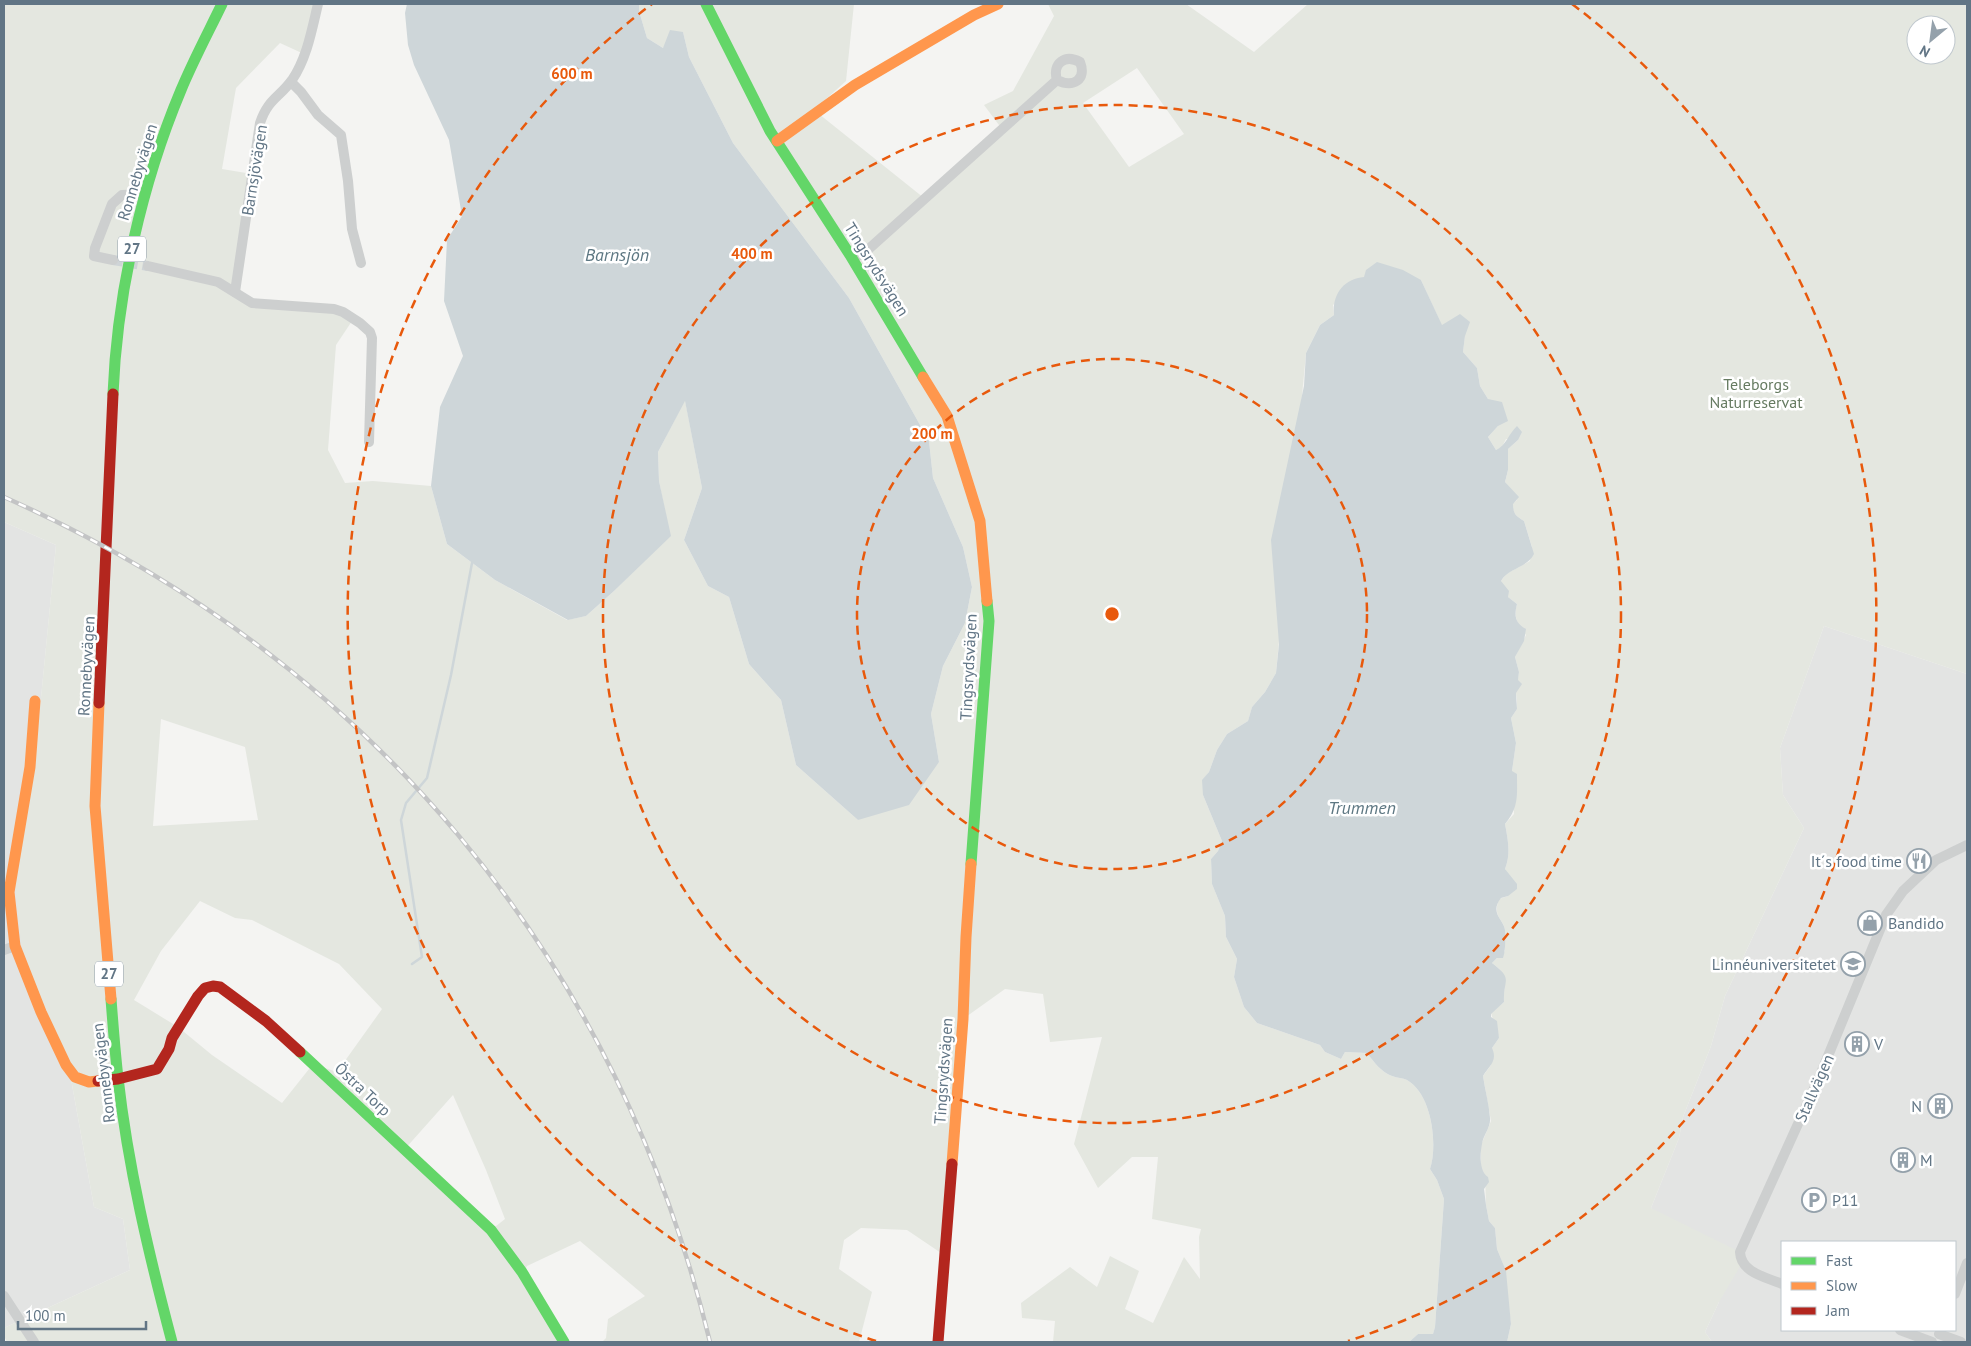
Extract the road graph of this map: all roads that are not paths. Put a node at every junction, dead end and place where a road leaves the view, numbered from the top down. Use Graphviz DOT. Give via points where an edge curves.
graph roads {
  1 [pos="222,4"];
  2 [pos="318,4"];
  3 [pos="706,4"];
  4 [pos="998,4"];
  5 [pos="1057,80"];
  6 [pos="291,82"];
  7 [pos="776,141"];
  8 [pos="144,194"];
  9 [pos="850,255"];
  10 [pos="113,260"];
  11 [pos="361,263"];
  12 [pos="148,266"];
  13 [pos="235,292"];
  14 [pos="369,442"];
  15 [pos="35,702"];
  16 [pos="1967,845"];
  17 [pos="9,948"];
  18 [pos="118,1079"];
  19 [pos="1967,1263"];
  20 [pos="1781,1284"];
  21 [pos="1956,1291"];
  22 [pos="4,1296"];
  23 [pos="1903,1331"];
  24 [pos="1938,1335"];
  25 [pos="1956,1340"];
  26 [pos="34,1342"];
  27 [pos="172,1342"];
  28 [pos="564,1342"];
  29 [pos="938,1342"];
  30 [pos="1932,1342"];
  1 -- 8 [label="street, Ronnebyvägen / 27" via="181,90"];
  2 -- 6 [label="street, Barnsjövägen" via="304,54"];
  3 -- 7 [label="street, Tingsrydsvägen"];
  4 -- 7 [label="street" via="855,85"];
  5 -- 9 [label="street" via="862,255"];
  6 -- 11 [label="street" via="318,115 341,135 352,229"];
  6 -- 13 [label="street, Barnsjövägen" via="268,105 260,123"];
  7 -- 9 [label="street, Tingsrydsvägen"];
  8 -- 10 [label="street" via="122,194 112,204 94,256"];
  8 -- 18 [label="street, Ronnebyvägen / 27" via="124,289 113,384 95,806"];
  9 -- 29 [label="street, Tingsrydsvägen" via="947,416 980,521 990,621"];
  12 -- 13 [label="street" via="218,282"];
  13 -- 14 [label="street" via="252,303 334,309 370,332"];
  15 -- 17 [label="street, Östra Torp" via="30,766 9,892"];
  16 -- 20 [label="street, Stallvägen" via="1936,860 1903,891 1886,915 1822,1073 1740,1252 1740,1260 1746,1268"];
  17 -- 18 [label="street, Östra Torp" via="66,1065 75,1077 89,1082"];
  18 -- 27 [label="street, Ronnebyvägen / 27" via="133,1174"];
  18 -- 28 [label="street, Östra Torp" via="157,1070 198,996 205,988 220,987 266,1021 491,1230 522,1272"];
  19 -- 21 [label="street"];
  22 -- 26 [label="street"];
  23 -- 30 [label="street"];
  24 -- 25 [label="street"];
}
